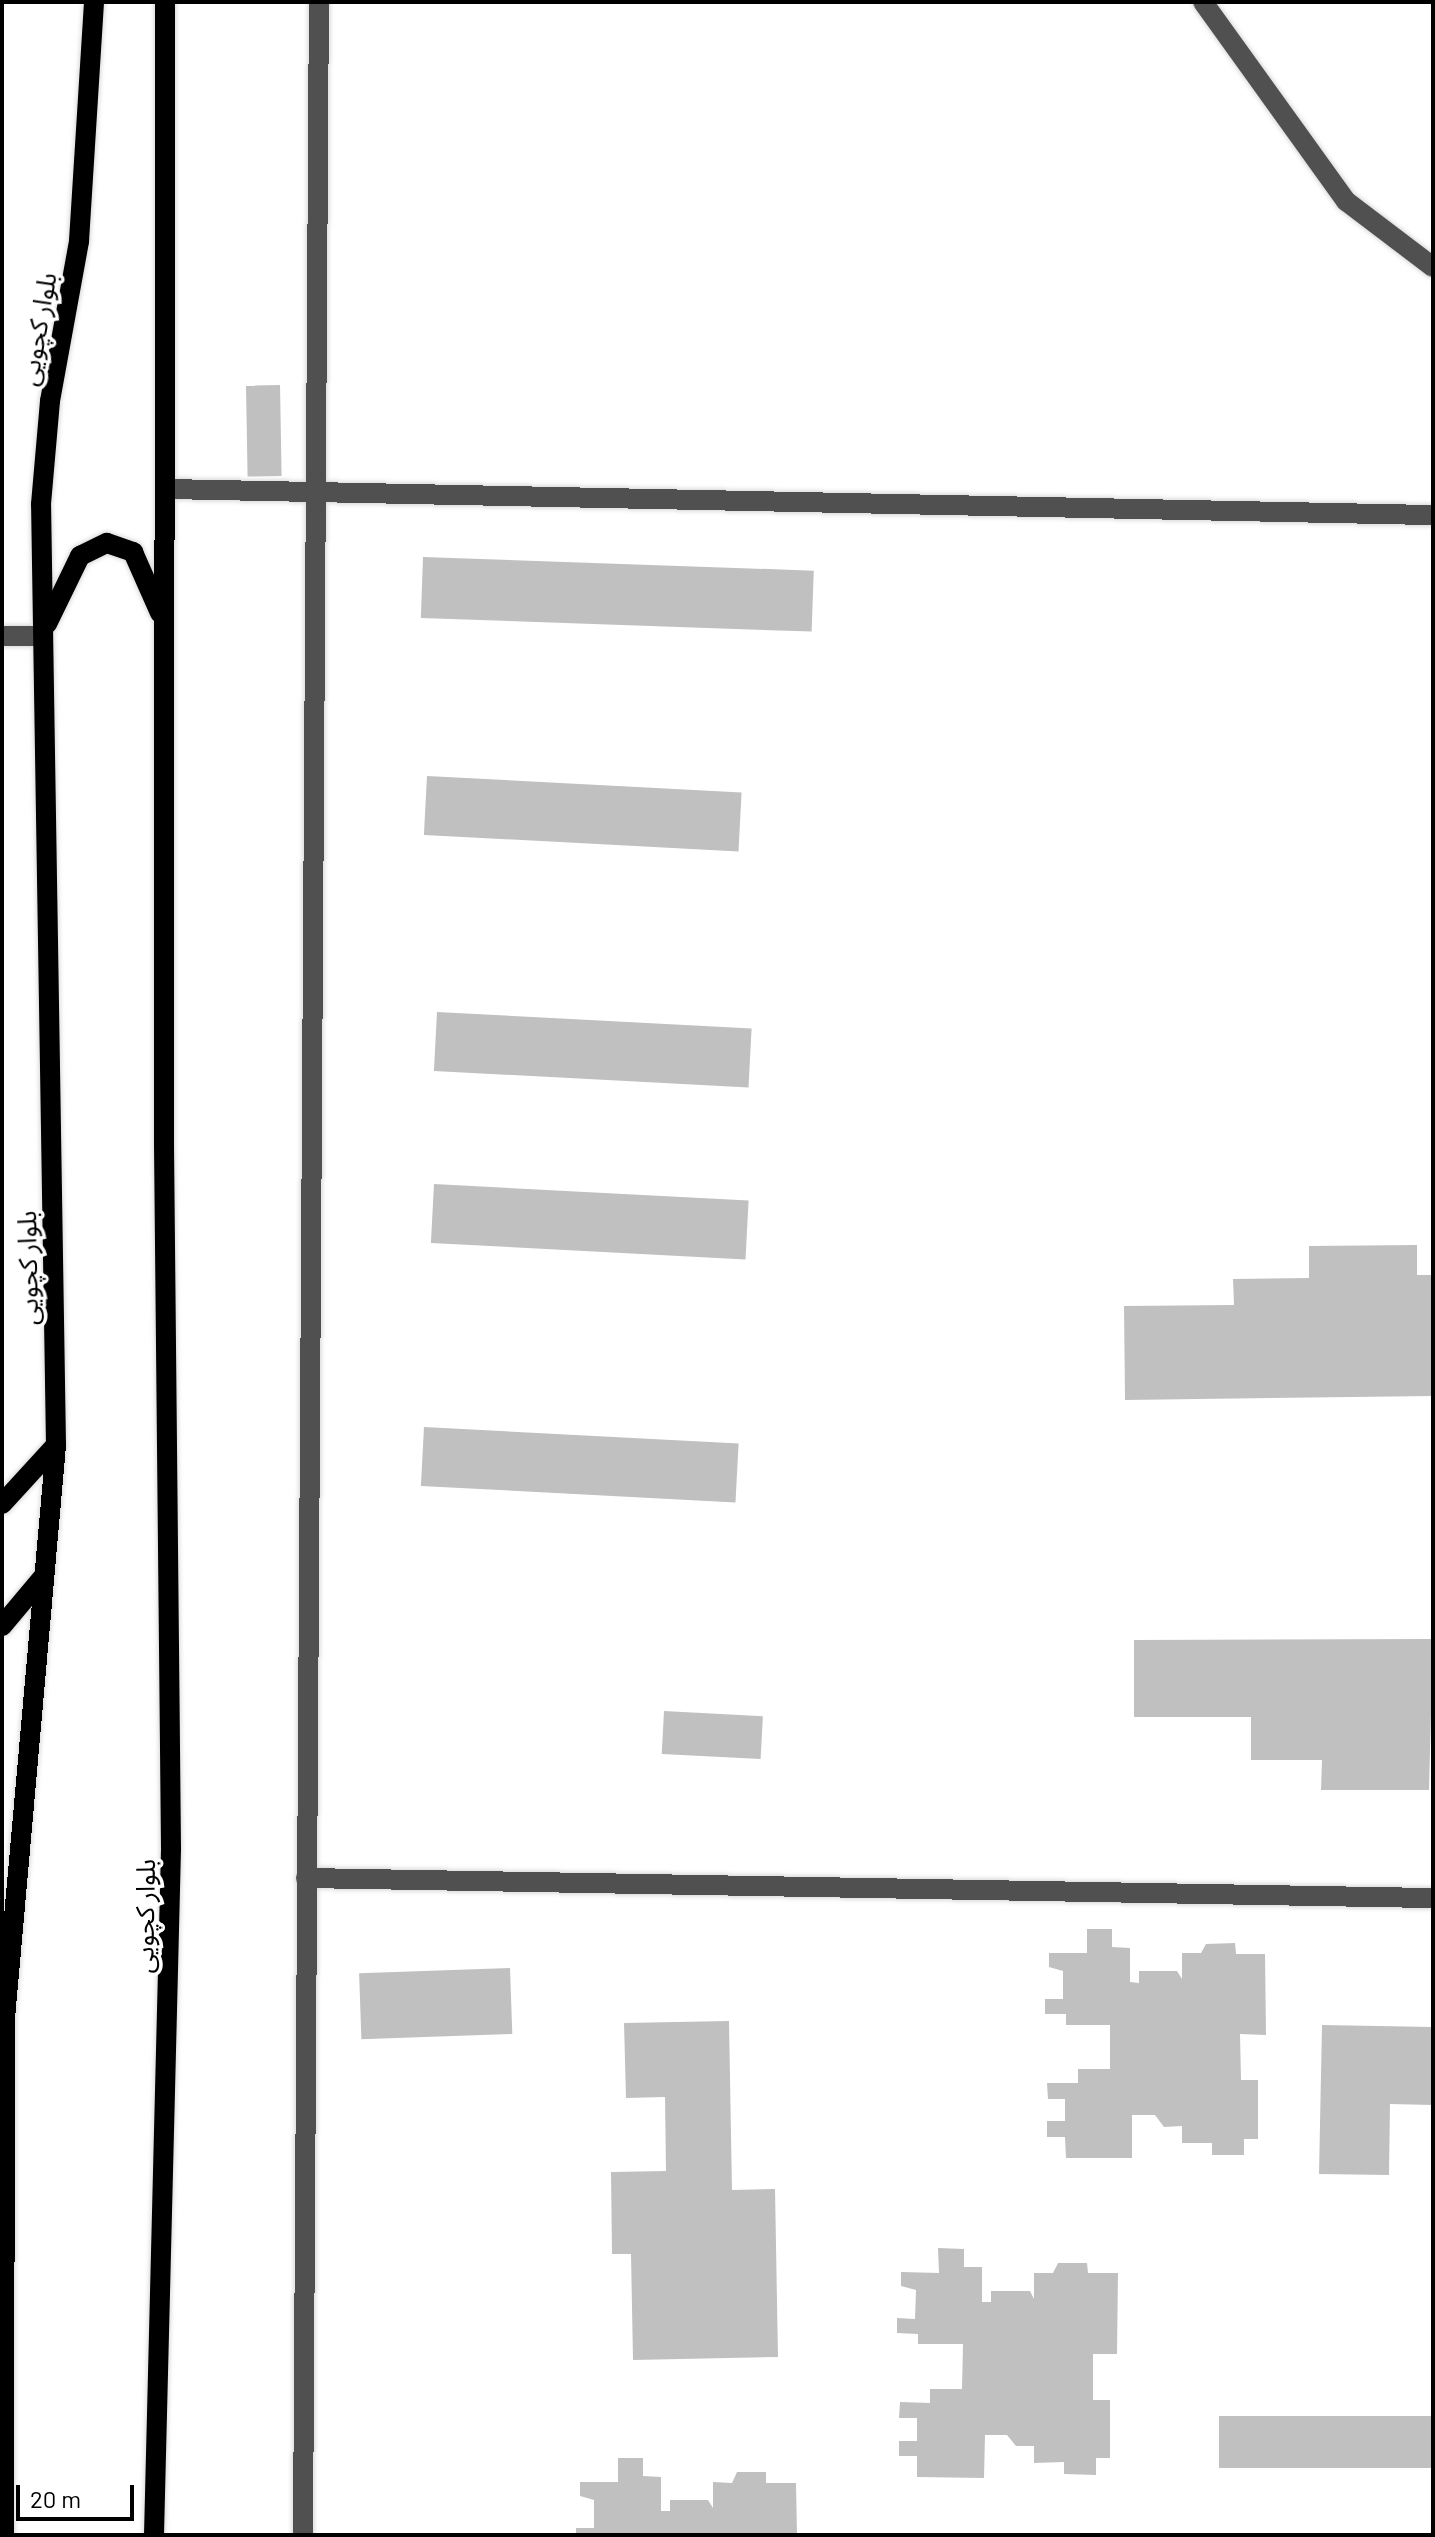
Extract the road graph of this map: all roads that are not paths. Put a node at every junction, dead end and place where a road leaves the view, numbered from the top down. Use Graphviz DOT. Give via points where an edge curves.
graph roads {
  1 [pos="94,2"];
  2 [pos="165,2"];
  3 [pos="319,2"];
  4 [pos="1203,2"];
  5 [pos="1433,267"];
  6 [pos="167,489"];
  7 [pos="314,494"];
  8 [pos="1433,515"];
  9 [pos="163,624"];
  10 [pos="2,636"];
  11 [pos="43,636"];
  12 [pos="56,1445"];
  13 [pos="2,1504"];
  14 [pos="44,1576"];
  15 [pos="2,1626"];
  16 [pos="306,1878"];
  17 [pos="1433,1898"];
  18 [pos="3,2016"];
  19 [pos="4,2535"];
  20 [pos="154,2535"];
  21 [pos="303,2535"];
  1 -- 11 [label="main road, بلوار کچویی" via="79,241 50,401 41,504"];
  2 -- 6 [label="main road, بلوار کچویی"];
  3 -- 7 [label="lane"];
  4 -- 5 [label="lane" via="1346,201"];
  6 -- 7 [label="lane"];
  6 -- 9 [label="main road, بلوار کچویی"];
  7 -- 8 [label="lane"];
  7 -- 16 [label="lane"];
  9 -- 11 [label="main road" via="133,552 107,543 80,556 61,587"];
  9 -- 20 [label="main road, بلوار کچویی" via="171,1848"];
  10 -- 11 [label="lane"];
  11 -- 12 [label="main road, بلوار کچویی"];
  12 -- 13 [label="main road"];
  12 -- 14 [label="main road, بلوار کچویی"];
  14 -- 15 [label="main road"];
  14 -- 18 [label="main road, بلوار کچویی"];
  16 -- 17 [label="lane"];
  16 -- 21 [label="lane"];
  18 -- 19 [label="main road, بلوار کچویی"];
}
